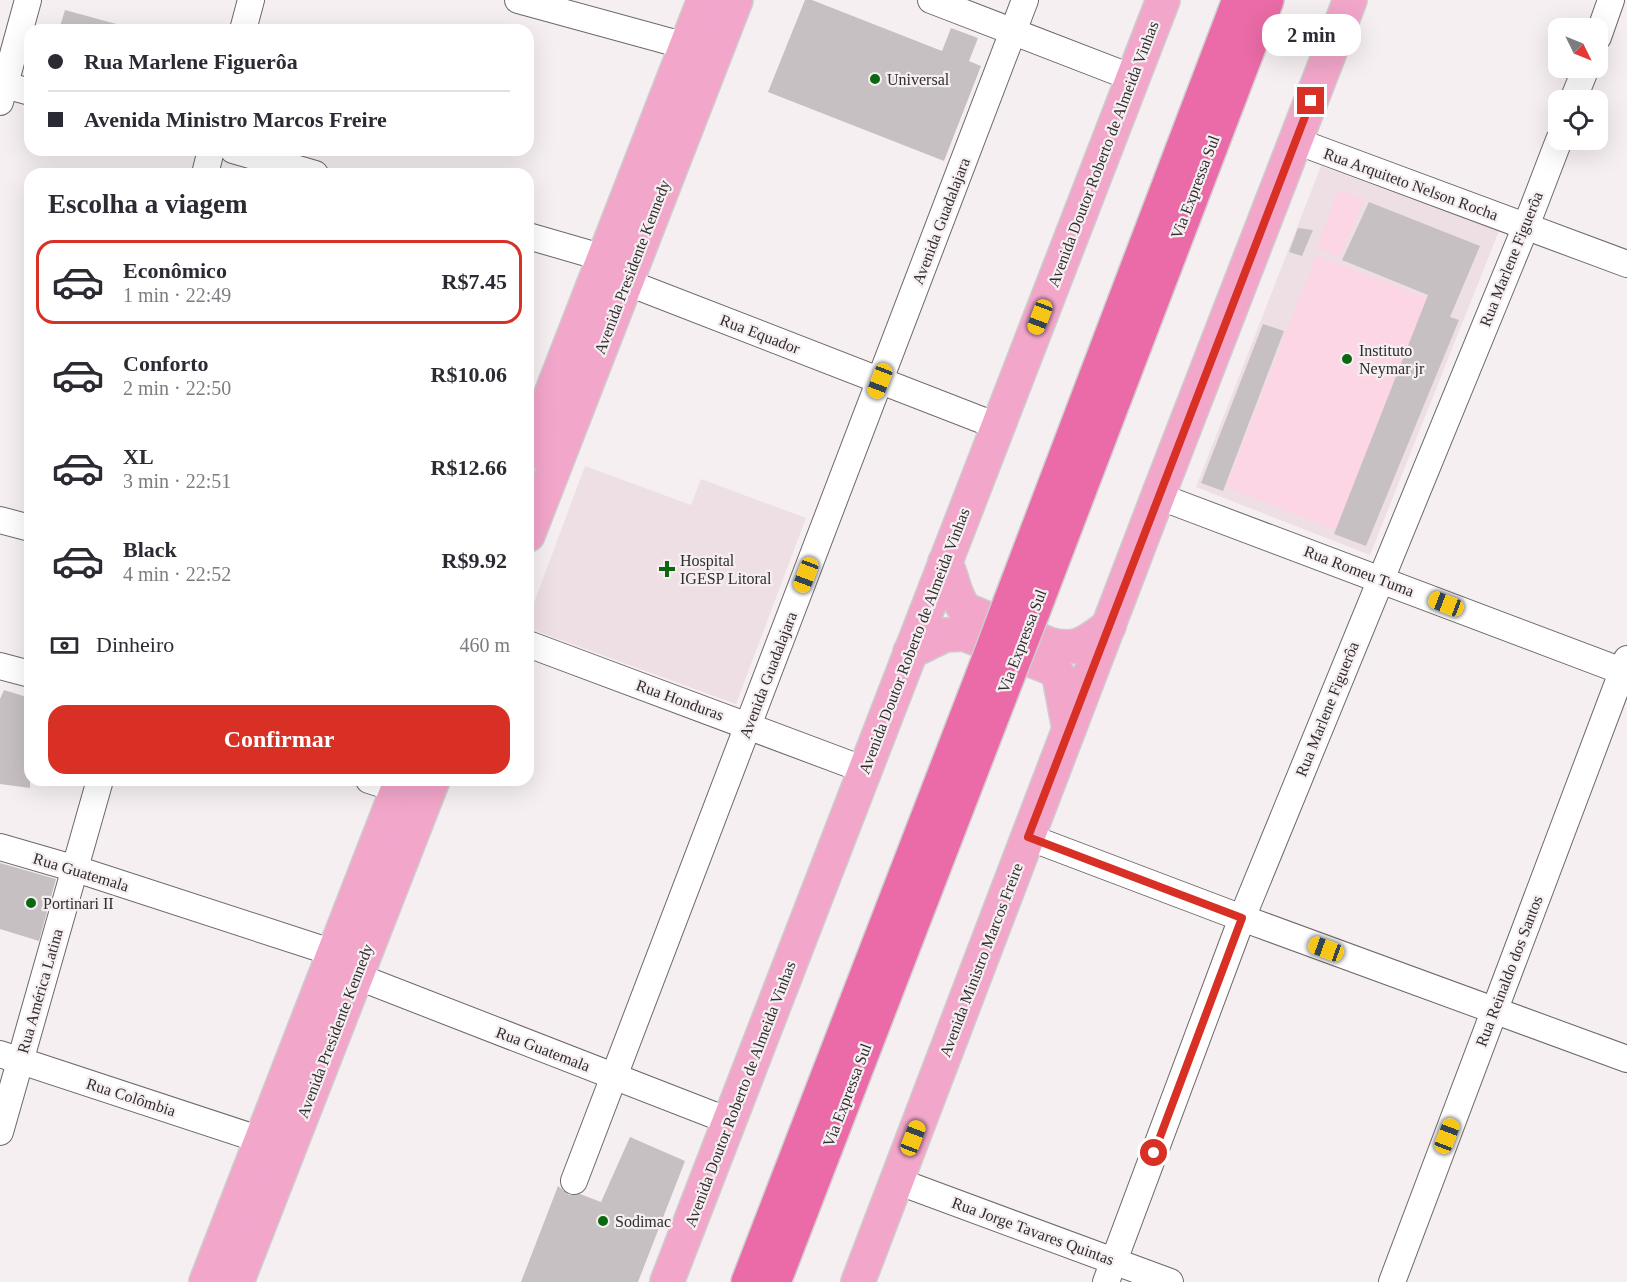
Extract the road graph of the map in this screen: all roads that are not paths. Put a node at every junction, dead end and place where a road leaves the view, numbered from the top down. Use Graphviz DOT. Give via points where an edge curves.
graph roads {
  1 [pos="28,0"];
  2 [pos="251,0"];
  3 [pos="518,0"];
  4 [pos="704,0"];
  5 [pos="736,0"];
  6 [pos="931,0"];
  7 [pos="1025,0"];
  8 [pos="1163,0"];
  9 [pos="1239,0"];
  10 [pos="1267,0"];
  11 [pos="1350,0"];
  12 [pos="1611,0"];
  13 [pos="1605,18"];
  14 [pos="245,24"];
  15 [pos="1013,32"];
  16 [pos="686,46"];
  17 [pos="1133,78"];
  18 [pos="24,92"];
  19 [pos="3,93"];
  20 [pos="1296,141"];
  21 [pos="1554,150"];
  22 [pos="253,156"];
  23 [pos="294,168"];
  24 [pos="1526,226"];
  25 [pos="534,238"];
  26 [pos="604,258"];
  27 [pos="1627,264"];
  28 [pos="626,282"];
  29 [pos="880,381"];
  30 [pos="997,426"];
  31 [pos="534,438"];
  32 [pos="1158,496"];
  33 [pos="0,520"];
  34 [pos="534,520"];
  35 [pos="24,526"];
  36 [pos="945,562"];
  37 [pos="1380,579"];
  38 [pos="1022,607"];
  39 [pos="1108,626"];
  40 [pos="534,646"];
  41 [pos="910,652"];
  42 [pos="0,666"];
  43 [pos="1626,668"];
  44 [pos="997,671"];
  45 [pos="24,672"];
  46 [pos="748,726"];
  47 [pos="1069,729"];
  48 [pos="865,770"];
  49 [pos="98,786"];
  50 [pos="388,786"];
  51 [pos="431,786"];
  52 [pos="1028,837"];
  53 [pos="0,847"];
  54 [pos="76,869"];
  55 [pos="1242,918"];
  56 [pos="334,953"];
  57 [pos="356,976"];
  58 [pos="1494,1011"];
  59 [pos="10,1057"];
  60 [pos="1627,1059"];
  61 [pos="615,1076"];
  62 [pos="729,1121"];
  63 [pos="0,1132"];
  64 [pos="261,1140"];
  65 [pos="574,1181"];
  66 [pos="897,1181"];
  67 [pos="1110,1271"];
  68 [pos="206,1282"];
  69 [pos="237,1282"];
  70 [pos="667,1282"];
  71 [pos="748,1282"];
  72 [pos="774,1282"];
  73 [pos="858,1282"];
  74 [pos="1170,1282"];
  75 [pos="1392,1282"];
  1 -- 19 [label="street"];
  2 -- 14 [label="street"];
  3 -- 16 [label="street"];
  4 -- 16 [label="main road, Avenida Presidente Kennedy"];
  5 -- 28 [label="main road, Avenida Presidente Kennedy"];
  6 -- 15 [label="street"];
  7 -- 15 [label="street, Avenida Guadalajara"];
  8 -- 17 [label="main road, Avenida Doutor Roberto de Almeida Vinhas"];
  9 -- 38 [label="highway, Via Expressa Sul"];
  10 -- 38 [label="highway, Via Expressa Sul"];
  11 -- 20 [label="main road, Avenida Ministro Marcos Freire"];
  12 -- 13 [label="street"];
  15 -- 17 [label="street"];
  15 -- 29 [label="street, Avenida Guadalajara"];
  16 -- 26 [label="main road, Avenida Presidente Kennedy"];
  17 -- 30 [label="main road, Avenida Doutor Roberto de Almeida Vinhas"];
  18 -- 19 [label="street"];
  20 -- 24 [label="street, Rua Arquiteto Nelson Rocha"];
  20 -- 32 [label="main road, Avenida Ministro Marcos Freire"];
  21 -- 24 [label="street, Rua Marlene Figuerôa"];
  22 -- 23 [label="street"];
  24 -- 27 [label="street, Rua Arquiteto Nelson Rocha"];
  24 -- 37 [label="street, Rua Marlene Figuerôa"];
  25 -- 26 [label="street"];
  26 -- 28 [label="street, Rua Equador"];
  26 -- 31 [label="main road, Avenida Presidente Kennedy"];
  28 -- 29 [label="street, Rua Equador"];
  28 -- 34 [label="main road, Avenida Presidente Kennedy"];
  29 -- 30 [label="street, Rua Equador"];
  29 -- 46 [label="street, Avenida Guadalajara"];
  30 -- 36 [label="main road, Avenida Doutor Roberto de Almeida Vinhas"];
  32 -- 37 [label="street, Rua Romeu Tuma"];
  32 -- 39 [label="main road, Avenida Ministro Marcos Freire"];
  33 -- 35 [label="street"];
  36 -- 39 [label="main road" via="958,601 966,610 1048,644 1062,648 1080,646"];
  36 -- 41 [label="main road, Avenida Doutor Roberto de Almeida Vinhas"];
  37 -- 43 [label="street, Rua Romeu Tuma"];
  37 -- 55 [label="street, Rua Marlene Figuerôa"];
  38 -- 44 [label="highway, Via Expressa Sul, bridge"];
  39 -- 47 [label="main road, Avenida Ministro Marcos Freire"];
  40 -- 46 [label="street, Rua Honduras"];
  41 -- 47 [label="main road" via="945,635 964,634 1046,666 1059,676"];
  41 -- 48 [label="main road, Avenida Doutor Roberto de Almeida Vinhas"];
  42 -- 45 [label="street"];
  43 -- 58 [label="street, Rua Reinaldo dos Santos"];
  44 -- 71 [label="highway, Via Expressa Sul"];
  44 -- 72 [label="highway, Via Expressa Sul"];
  46 -- 48 [label="street, Rua Honduras"];
  46 -- 61 [label="street, Avenida Guadalajara"];
  47 -- 52 [label="main road, Avenida Ministro Marcos Freire"];
  48 -- 62 [label="main road, Avenida Doutor Roberto de Almeida Vinhas"];
  49 -- 54 [label="street, Rua América Latina"];
  50 -- 56 [label="main road, Avenida Presidente Kennedy"];
  51 -- 57 [label="main road, Avenida Presidente Kennedy"];
  52 -- 55 [label="street"];
  52 -- 66 [label="main road, Avenida Ministro Marcos Freire"];
  53 -- 54 [label="street, Rua Guatemala"];
  54 -- 56 [label="street, Rua Guatemala"];
  54 -- 59 [label="street, Rua América Latina"];
  55 -- 58 [label="street"];
  55 -- 67 [label="street, Rua Marlene Figuerôa"];
  56 -- 64 [label="main road, Avenida Presidente Kennedy"];
  57 -- 61 [label="street, Rua Guatemala"];
  57 -- 69 [label="main road, Avenida Presidente Kennedy"];
  58 -- 60 [label="street"];
  58 -- 75 [label="street, Rua Reinaldo dos Santos"];
  59 -- 63 [label="street, Rua América Latina"];
  59 -- 64 [label="street, Rua Colômbia"];
  61 -- 62 [label="street, Rua Guatemala"];
  61 -- 65 [label="street, Avenida Guadalajara"];
  62 -- 70 [label="main road, Avenida Doutor Roberto de Almeida Vinhas"];
  64 -- 68 [label="main road, Avenida Presidente Kennedy"];
  66 -- 67 [label="street, Rua Jorge Tavares Quintas"];
  66 -- 73 [label="main road, Avenida Ministro Marcos Freire"];
  67 -- 74 [label="street, Rua Jorge Tavares Quintas"];
}
